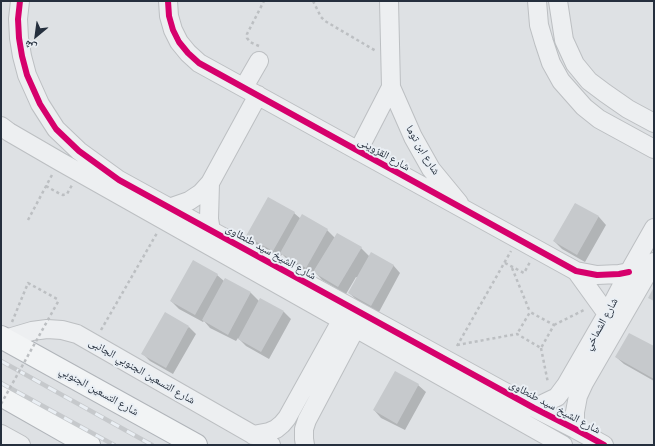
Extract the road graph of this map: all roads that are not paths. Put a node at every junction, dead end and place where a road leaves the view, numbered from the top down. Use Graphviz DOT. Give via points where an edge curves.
graph roads {
  1 [pos="20,1"];
  2 [pos="168,1"];
  3 [pos="389,1"];
  4 [pos="537,1"];
  5 [pos="558,1"];
  6 [pos="259,61"];
  7 [pos="392,87"];
  8 [pos="251,91"];
  9 [pos="654,123"];
  10 [pos="1,126"];
  11 [pos="654,149"];
  12 [pos="358,151"];
  13 [pos="210,184"];
  14 [pos="116,185"];
  15 [pos="463,209"];
  16 [pos="167,214"];
  17 [pos="654,228"];
  18 [pos="211,230"];
  19 [pos="654,262"];
  20 [pos="576,271"];
  21 [pos="629,272"];
  22 [pos="603,309"];
  23 [pos="353,317"];
  24 [pos="3,338"];
  25 [pos="578,379"];
  26 [pos="1,395"];
  27 [pos="534,408"];
  28 [pos="576,429"];
  29 [pos="253,435"];
  30 [pos="2,438"];
  31 [pos="21,445"];
  32 [pos="90,445"];
  33 [pos="196,445"];
  34 [pos="271,445"];
  35 [pos="305,445"];
  36 [pos="563,445"];
  37 [pos="604,445"];
  1 -- 14 [label="street, شارع الشيخ سيد طنطاوى" via="18,19 22,56 27,75 44,110 56,129"];
  2 -- 8 [label="street, شارع القزوينى" via="173,30 188,53 199,62"];
  3 -- 7 [label="street, شارع ابن توما"];
  4 -- 11 [label="street" via="539,25 544,42 561,81 584,107 599,119"];
  5 -- 9 [label="street" via="564,40 575,64 605,93"];
  6 -- 8 [label="street"];
  7 -- 12 [label="street"];
  7 -- 15 [label="street, شارع ابن توما" via="413,137 432,169"];
  8 -- 12 [label="street, شارع القزوينى"];
  8 -- 13 [label="street"];
  10 -- 14 [label="street, شارع الشيخ سيد طنطاوى" via="79,172"];
  12 -- 15 [label="street, شارع القزوينى"];
  13 -- 16 [label="street" via="201,193 176,206"];
  13 -- 18 [label="street"];
  14 -- 16 [label="street, شارع الشيخ سيد طنطاوى"];
  15 -- 20 [label="street, شارع القزوينى"];
  16 -- 18 [label="street, شارع الشيخ سيد طنطاوى"];
  16 -- 23 [label="street, شارع الشيخ سيد طنطاوى"];
  17 -- 21 [label="street, شارع الشماخي"];
  18 -- 23 [label="street, شارع الشيخ سيد طنطاوى"];
  19 -- 25 [label="street, شارع الشماخي"];
  20 -- 21 [label="street, شارع القزوينى" via="597,275"];
  20 -- 22 [label="street, شارع القزوينى"];
  21 -- 22 [label="street, شارع الشماخي"];
  22 -- 25 [label="street, شارع الشماخي"];
  23 -- 27 [label="street, شارع الشيخ سيد طنطاوى" via="453,353"];
  23 -- 29 [label="street" via="282,424 269,432"];
  23 -- 35 [label="street" via="307,420 304,429"];
  23 -- 36 [label="street, شارع الشيخ سيد طنطاوى"];
  24 -- 29 [label="street, شارع التسعين الجنوبي الجانبى" via="47,329 77,334"];
  24 -- 33 [label="highway, شارع التسعين الجنوبي"];
  25 -- 27 [label="street, شارع الشماخي" via="557,396"];
  25 -- 28 [label="street, شارع الشماخي"];
  26 -- 32 [label="highway"];
  27 -- 28 [label="street, شارع الشيخ سيد طنطاوى"];
  28 -- 37 [label="street, شارع الشيخ سيد طنطاوى"];
  29 -- 34 [label="street, شارع التسعين الجنوبي الجانبى"];
  30 -- 31 [label="street"];
}
